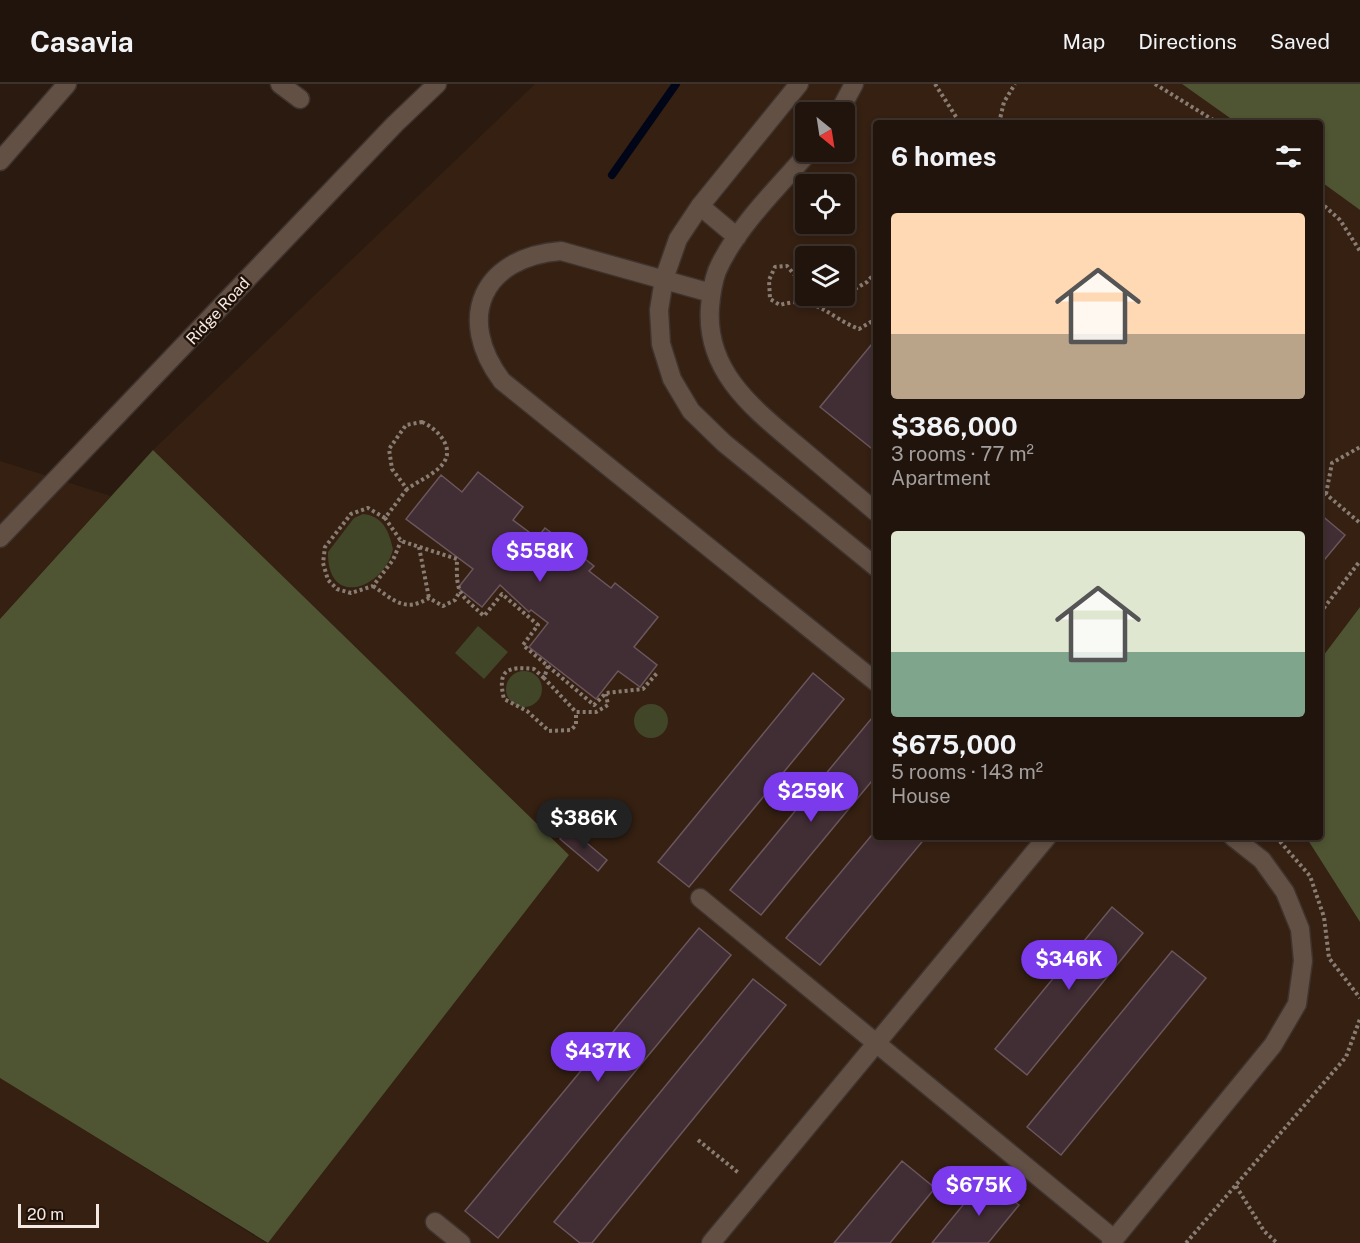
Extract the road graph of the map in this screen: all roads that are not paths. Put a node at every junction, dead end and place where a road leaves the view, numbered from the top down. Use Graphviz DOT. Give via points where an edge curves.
graph roads {
  1 [pos="67,84"];
  2 [pos="280,84"];
  3 [pos="437,84"];
  4 [pos="799,84"];
  5 [pos="854,84"];
  6 [pos="300,99"];
  7 [pos="844,102"];
  8 [pos="0,161"];
  9 [pos="801,162"];
  10 [pos="700,206"];
  11 [pos="737,237"];
  12 [pos="664,279"];
  13 [pos="711,293"];
  14 [pos="873,509"];
  15 [pos="0,538"];
  16 [pos="873,565"];
  17 [pos="873,680"];
  18 [pos="1045,840"];
  19 [pos="1236,840"];
  20 [pos="700,898"];
  21 [pos="876,1043"];
  22 [pos="435,1222"];
  23 [pos="1113,1241"];
  24 [pos="461,1243"];
  25 [pos="711,1243"];
  1 -- 8 [label="street"];
  2 -- 6 [label="street"];
  3 -- 15 [label="street, Ridge Road"];
  4 -- 10 [label="street"];
  5 -- 7 [label="street"];
  9 -- 11 [label="street"];
  10 -- 11 [label="street"];
  10 -- 12 [label="street" via="678,239"];
  11 -- 13 [label="street" via="717,271"];
  12 -- 13 [label="street"];
  12 -- 16 [label="street" via="659,310 661,344 672,379 691,411 724,443"];
  12 -- 17 [label="street" via="561,251 537,253 514,263 491,281 480,305 478,334 487,361 502,381"];
  13 -- 14 [label="street" via="709,324 716,356 730,383 752,407"];
  18 -- 21 [label="street"];
  19 -- 23 [label="street" via="1268,868 1285,892 1300,929 1304,961 1297,1005 1273,1045"];
  20 -- 21 [label="street"];
  21 -- 23 [label="street"];
  21 -- 25 [label="street"];
  22 -- 24 [label="street"];
}
